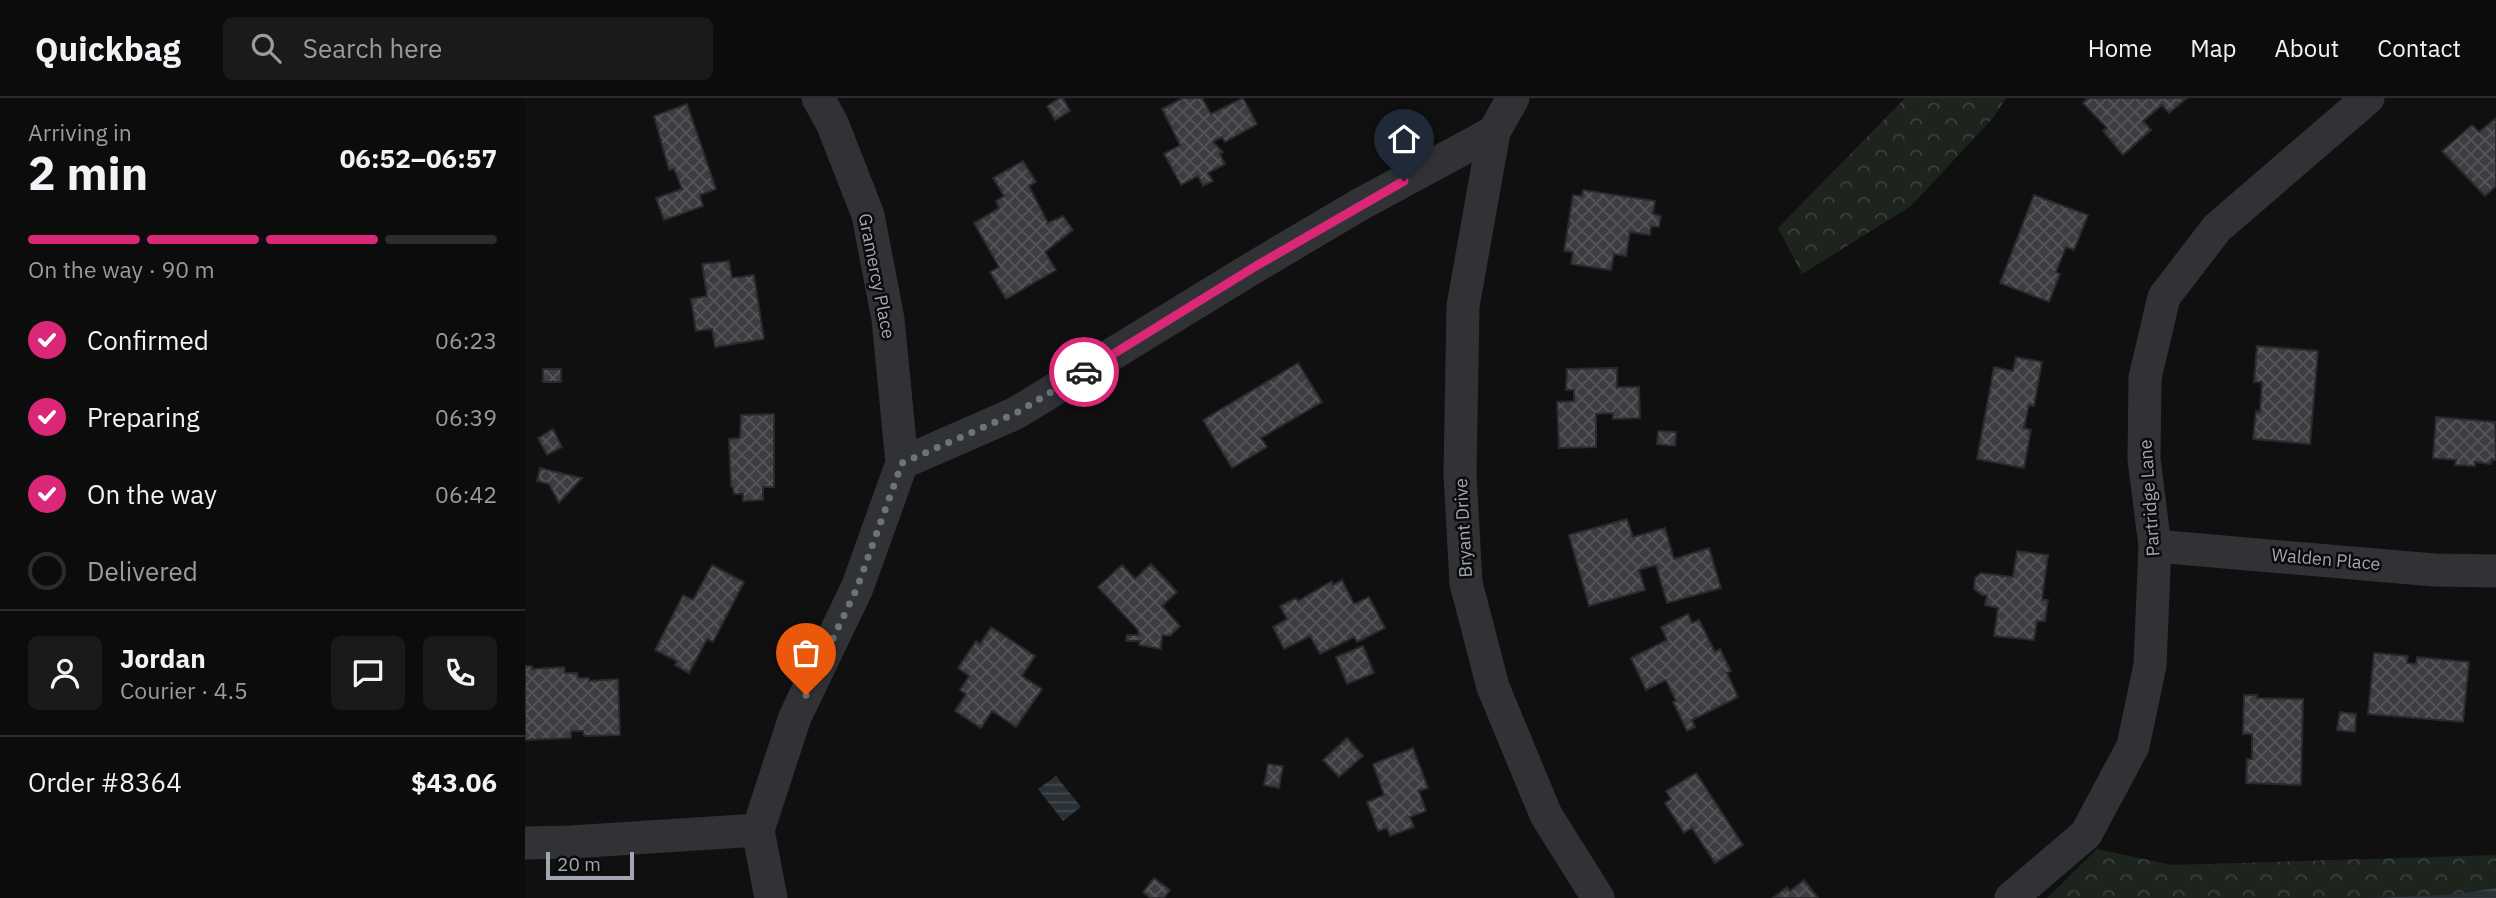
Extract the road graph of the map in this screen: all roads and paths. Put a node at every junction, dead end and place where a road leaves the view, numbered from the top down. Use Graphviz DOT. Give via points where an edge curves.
graph roads {
  1 [pos="818,98"];
  2 [pos="1513,98"];
  3 [pos="2368,98"];
  4 [pos="1494,132"];
  5 [pos="902,463"];
  6 [pos="2155,545"];
  7 [pos="2496,571"];
  8 [pos="758,830"];
  9 [pos="525,843"];
  10 [pos="771,898"];
  11 [pos="1598,898"];
  12 [pos="2011,898"];
  1 -- 5 [label="street, Gramercy Place" via="868,215 888,319"];
  2 -- 4 [label="street"];
  3 -- 6 [label="street, Partridge Lane" via="2217,228 2164,297 2144,378 2144,459"];
  4 -- 5 [label="street" via="1359,205 1016,413"];
  4 -- 11 [label="street, Bryant Drive" via="1463,306 1460,474 1466,583 1493,687 1546,816"];
  5 -- 8 [label="street" via="857,588 795,717"];
  6 -- 7 [label="street, Walden Place" via="2434,570"];
  6 -- 12 [label="street, Partridge Lane" via="2150,665 2133,746 2086,834"];
  8 -- 9 [label="street"];
  8 -- 10 [label="street"];
}
